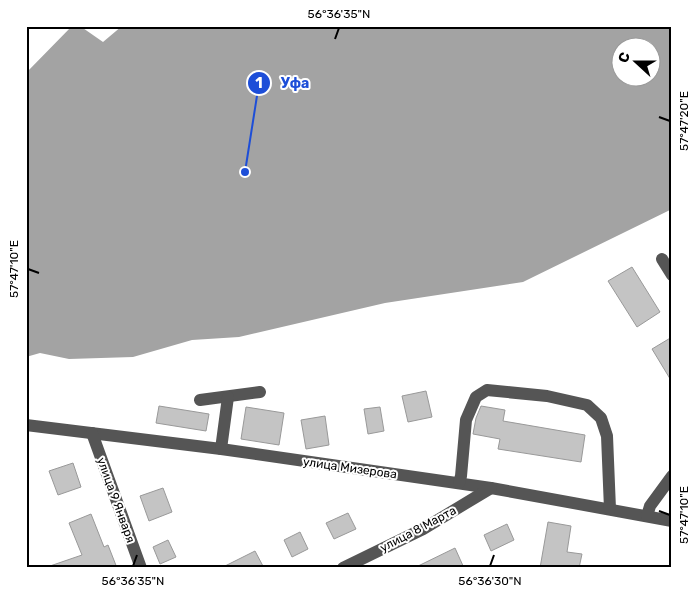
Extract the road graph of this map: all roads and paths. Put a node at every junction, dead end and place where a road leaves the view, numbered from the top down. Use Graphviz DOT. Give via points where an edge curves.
graph roads {
  1 [pos="662,259"];
  2 [pos="672,275"];
  3 [pos="260,392"];
  4 [pos="228,397"];
  5 [pos="200,400"];
  6 [pos="26,426"];
  7 [pos="92,432"];
  8 [pos="221,449"];
  9 [pos="672,476"];
  10 [pos="459,483"];
  11 [pos="491,488"];
  12 [pos="610,509"];
  13 [pos="647,516"];
  14 [pos="672,520"];
  15 [pos="141,568"];
  16 [pos="343,568"];
  1 -- 2 [label="street"];
  3 -- 4 [label="street"];
  4 -- 5 [label="street"];
  4 -- 8 [label="street"];
  6 -- 7 [label="street, улица Мизерова"];
  7 -- 8 [label="street, улица Мизерова"];
  7 -- 15 [label="street, улица 9 Января"];
  8 -- 10 [label="street, улица Мизерова"];
  9 -- 13 [label="street" via="650,506"];
  10 -- 11 [label="street, улица Мизерова"];
  10 -- 12 [label="street" via="466,420 476,397 487,390 547,396 586,405 601,418 607,436"];
  11 -- 12 [label="street, улица Мизерова"];
  11 -- 16 [label="street, улица 8 Марта" via="423,529"];
  12 -- 13 [label="street, улица Мизерова"];
  13 -- 14 [label="street, улица Мизерова"];
}
